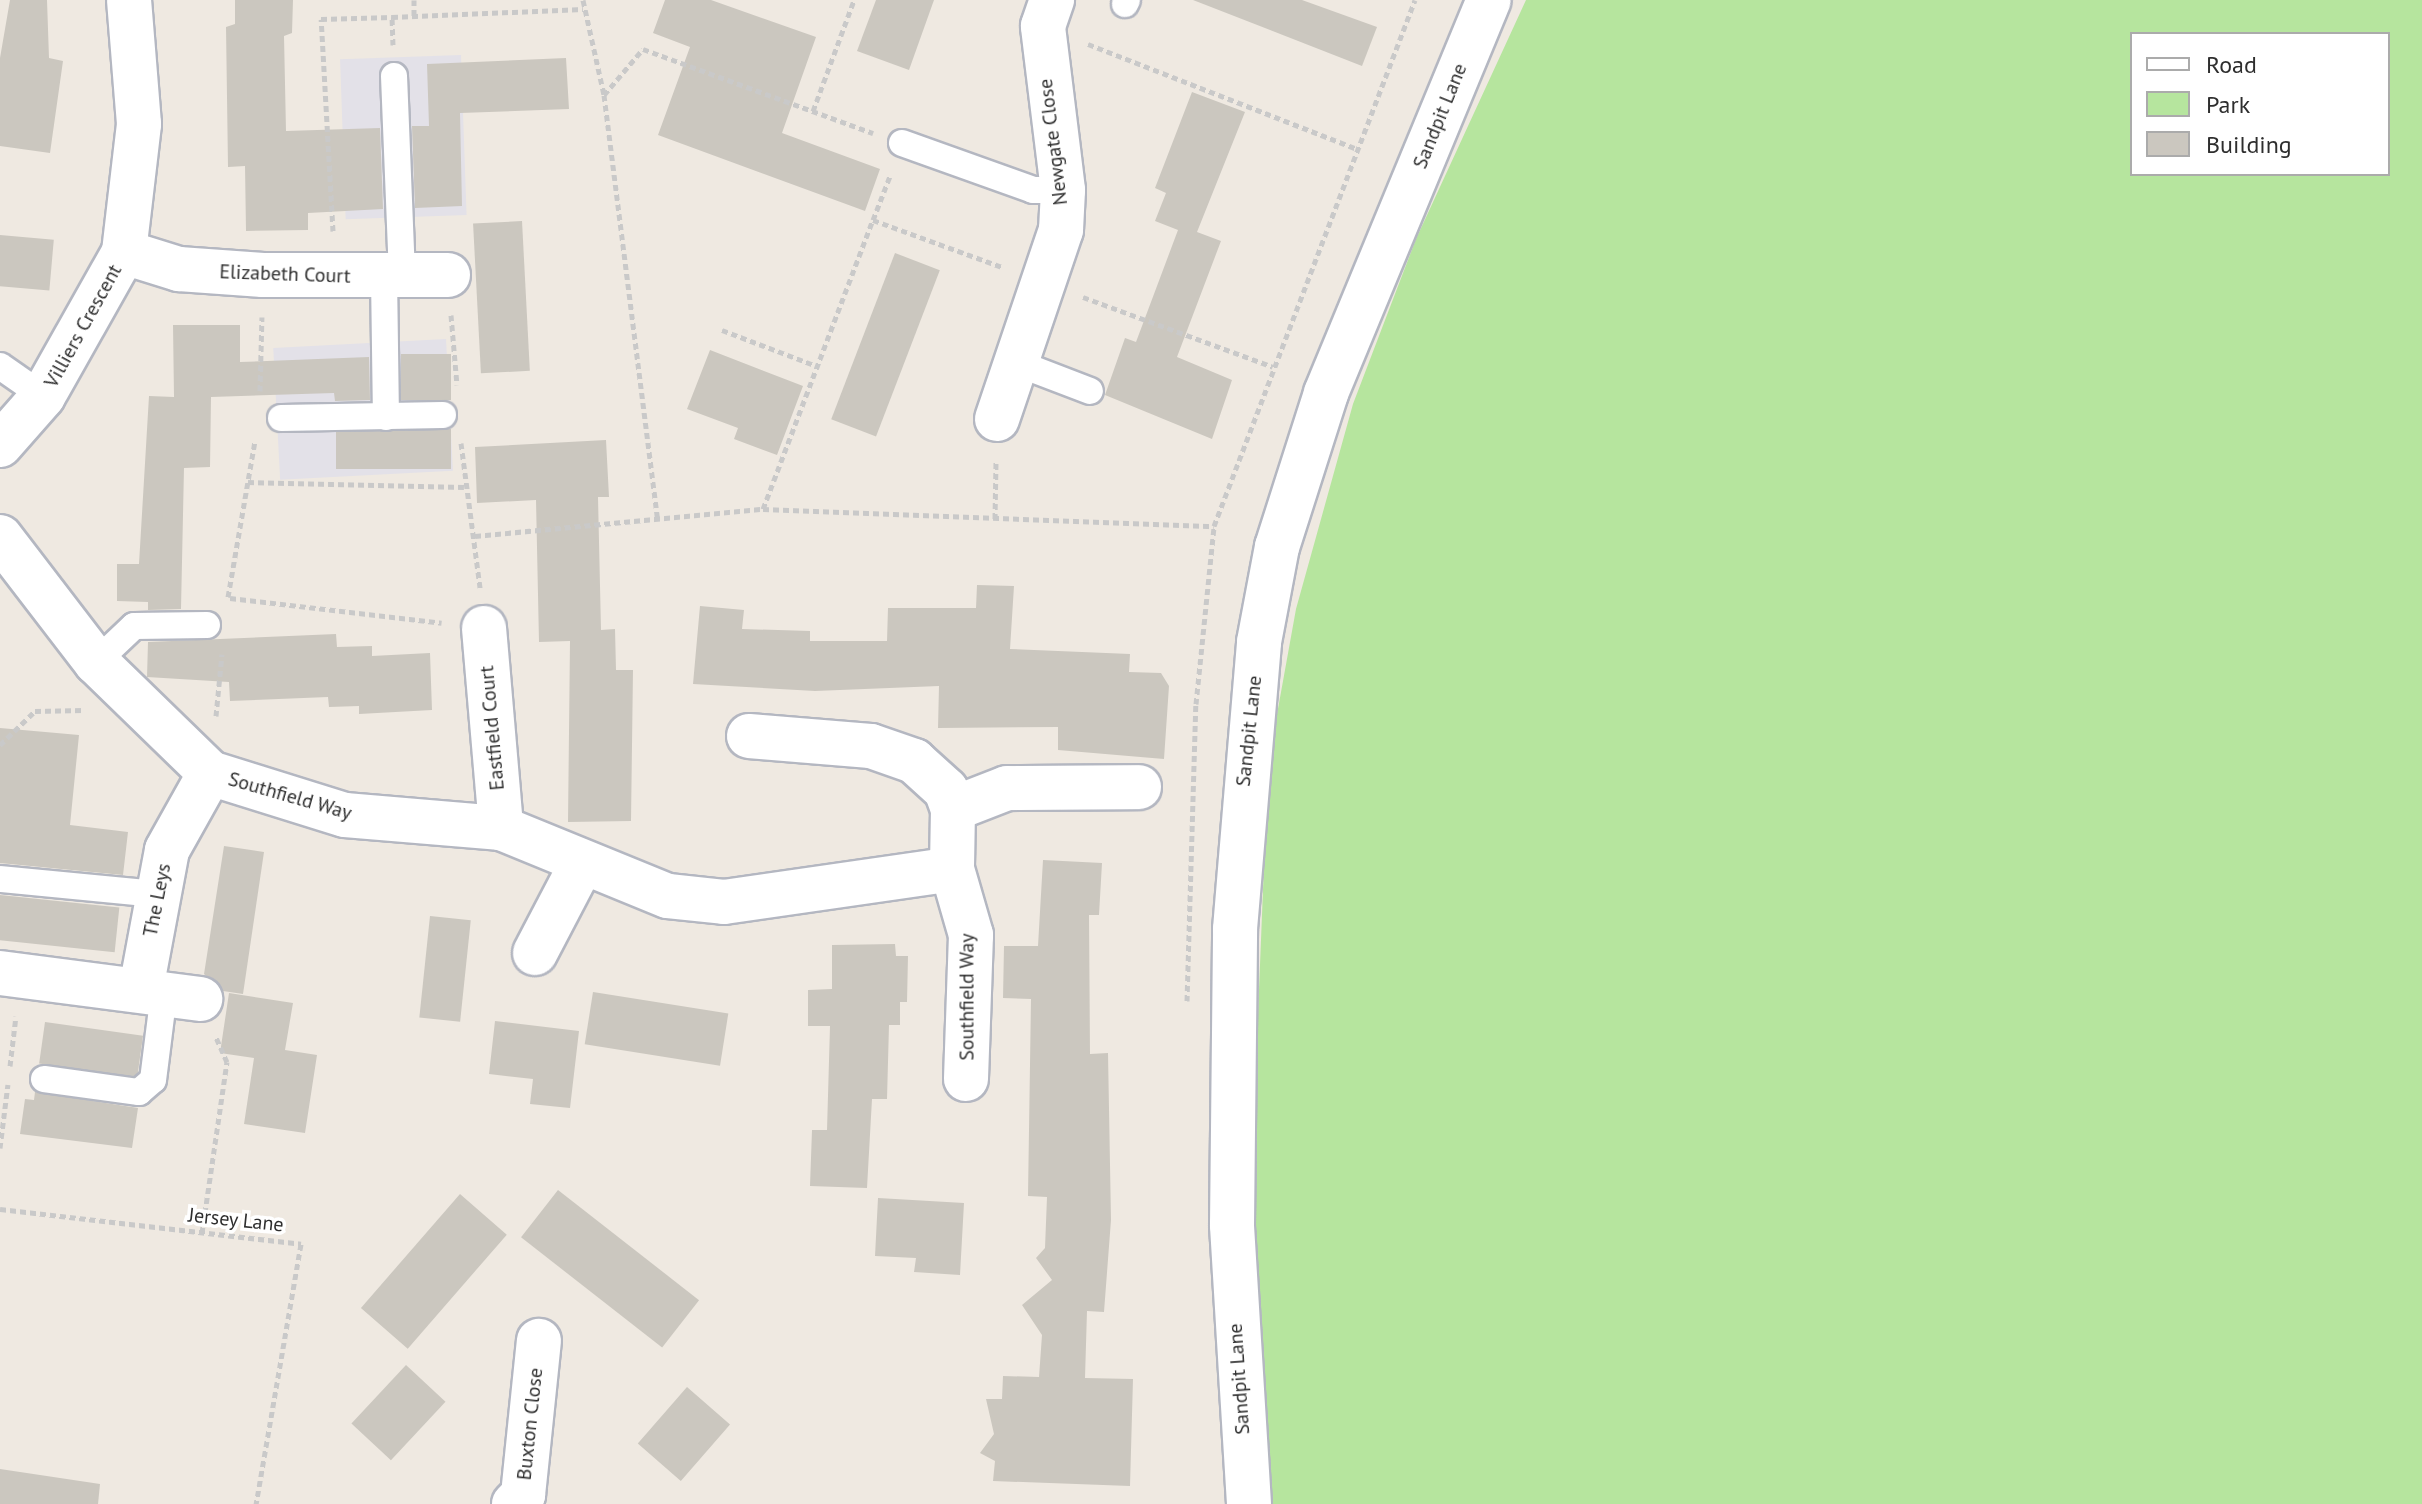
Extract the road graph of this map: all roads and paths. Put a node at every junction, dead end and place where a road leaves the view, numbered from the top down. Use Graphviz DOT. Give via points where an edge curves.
graph roads {
  1 [pos="129,0"];
  2 [pos="414,0"];
  3 [pos="583,0"];
  4 [pos="854,0"];
  5 [pos="1489,0"];
  6 [pos="583,9"];
  7 [pos="1047,13"];
  8 [pos="414,16"];
  9 [pos="392,17"];
  10 [pos="394,76"];
  11 [pos="604,95"];
  12 [pos="813,111"];
  13 [pos="902,143"];
  14 [pos="1358,149"];
  15 [pos="1063,190"];
  16 [pos="873,220"];
  17 [pos="124,252"];
  18 [pos="263,275"];
  19 [pos="448,275"];
  20 [pos="335,276"];
  21 [pos="393,276"];
  22 [pos="1047,284"];
  23 [pos="722,330"];
  24 [pos="1017,363"];
  25 [pos="0,366"];
  26 [pos="817,366"];
  27 [pos="1273,367"];
  28 [pos="1090,391"];
  29 [pos="43,396"];
  30 [pos="260,402"];
  31 [pos="454,415"];
  32 [pos="386,417"];
  33 [pos="281,418"];
  34 [pos="997,419"];
  35 [pos="256,436"];
  36 [pos="0,445"];
  37 [pos="248,482"];
  38 [pos="464,487"];
  39 [pos="763,509"];
  40 [pos="995,519"];
  41 [pos="658,521"];
  42 [pos="1214,526"];
  43 [pos="475,536"];
  44 [pos="0,537"];
  45 [pos="227,598"];
  46 [pos="219,626"];
  47 [pos="484,628"];
  48 [pos="96,662"];
  49 [pos="128,694"];
  50 [pos="749,736"];
  51 [pos="0,745"];
  52 [pos="210,773"];
  53 [pos="1139,787"];
  54 [pos="953,809"];
  55 [pos="501,828"];
  56 [pos="582,863"];
  57 [pos="952,869"];
  58 [pos="0,879"];
  59 [pos="156,894"];
  60 [pos="535,953"];
  61 [pos="0,973"];
  62 [pos="168,994"];
  63 [pos="44,1079"];
  64 [pos="966,1079"];
  65 [pos="0,1209"];
  66 [pos="202,1233"];
  67 [pos="539,1341"];
  68 [pos="256,1504"];
  69 [pos="514,1504"];
  70 [pos="1249,1504"];
  1 -- 17 [label="street, Villiers Crescent" via="139,124"];
  2 -- 8 [label="path"];
  3 -- 6 [label="path"];
  4 -- 12 [label="path"];
  5 -- 70 [label="street, Sandpit Lane" via="1326,393 1277,547 1259,642 1237,897 1233,1131 1236,1347"];
  6 -- 8 [label="path"];
  6 -- 11 [label="path"];
  7 -- 14 [label="path"];
  7 -- 15 [label="street, Newgate Close"];
  8 -- 9 [label="path"];
  9 -- 10 [label="path"];
  9 -- 20 [label="path" via="321,19"];
  10 -- 21 [label="lane"];
  11 -- 12 [label="path" via="643,49"];
  11 -- 41 [label="path"];
  12 -- 13 [label="path"];
  13 -- 15 [label="lane" via="1033,190"];
  13 -- 16 [label="path"];
  15 -- 22 [label="street, Newgate Close"];
  16 -- 22 [label="path"];
  16 -- 26 [label="path"];
  17 -- 18 [label="street, Elizabeth Court" via="179,269"];
  17 -- 29 [label="street, Villiers Crescent"];
  18 -- 20 [label="street, Elizabeth Court"];
  18 -- 30 [label="path"];
  19 -- 21 [label="street, Elizabeth Court"];
  19 -- 31 [label="path"];
  20 -- 21 [label="street, Elizabeth Court"];
  21 -- 32 [label="lane"];
  22 -- 24 [label="street, Newgate Close"];
  22 -- 27 [label="path"];
  23 -- 26 [label="path"];
  24 -- 28 [label="lane"];
  24 -- 34 [label="street, Newgate Close"];
  25 -- 29 [label="lane"];
  26 -- 39 [label="path"];
  29 -- 36 [label="street, Villiers Crescent"];
  31 -- 32 [label="lane"];
  31 -- 38 [label="path"];
  32 -- 33 [label="lane"];
  34 -- 40 [label="path"];
  35 -- 37 [label="path"];
  37 -- 38 [label="path"];
  37 -- 45 [label="path"];
  38 -- 43 [label="path"];
  39 -- 40 [label="path"];
  39 -- 41 [label="path"];
  40 -- 42 [label="path"];
  41 -- 43 [label="path"];
  43 -- 47 [label="path"];
  44 -- 48 [label="street, Southfield Way"];
  45 -- 46 [label="path"];
  45 -- 47 [label="path"];
  46 -- 48 [label="lane" via="134,626"];
  46 -- 52 [label="path"];
  47 -- 55 [label="street, Eastfield Court"];
  48 -- 49 [label="street, Southfield Way"];
  49 -- 51 [label="path" via="102,710 35,711"];
  49 -- 52 [label="street, Southfield Way"];
  50 -- 54 [label="street" via="885,751 914,761 946,790"];
  52 -- 55 [label="street, Southfield Way" via="345,815"];
  52 -- 59 [label="street, The Leys" via="167,850"];
  53 -- 54 [label="street" via="1007,788"];
  54 -- 57 [label="street, Southfield Way"];
  55 -- 56 [label="street, Southfield Way"];
  56 -- 57 [label="street, Southfield Way" via="668,896 724,902"];
  56 -- 60 [label="street"];
  57 -- 64 [label="street, Southfield Way" via="971,935"];
  58 -- 59 [label="lane"];
  59 -- 62 [label="street, The Leys"];
  61 -- 62 [label="street"];
  62 -- 63 [label="lane" via="153,1080 139,1092"];
  62 -- 66 [label="path" via="227,1062"];
  65 -- 66 [label="path, Jersey Lane"];
  66 -- 68 [label="path, Jersey Lane" via="301,1244"];
  67 -- 69 [label="street, Buxton Close" via="523,1495"];
}
